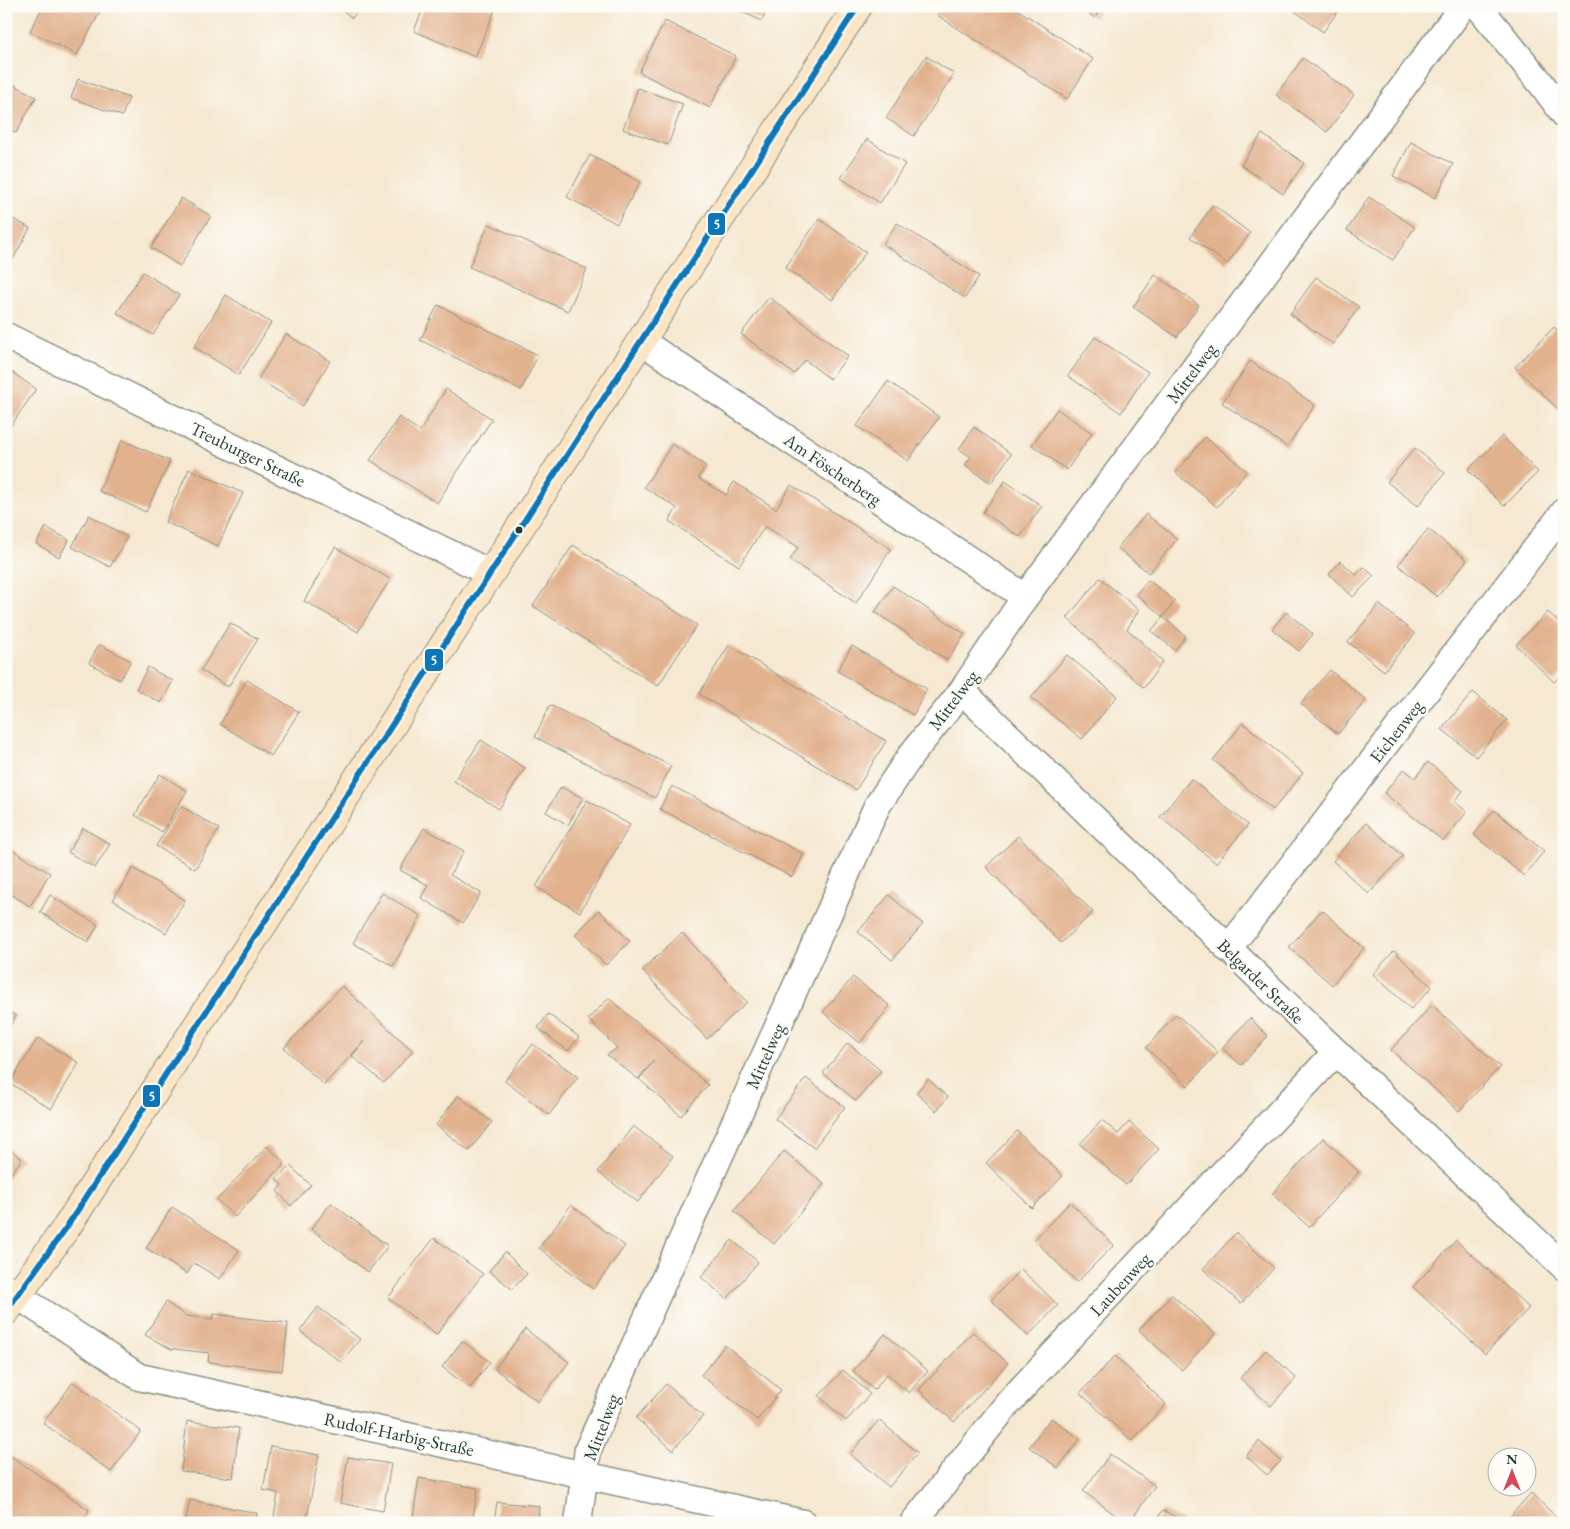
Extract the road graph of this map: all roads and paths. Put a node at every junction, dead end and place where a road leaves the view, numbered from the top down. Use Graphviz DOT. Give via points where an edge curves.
graph roads {
  1 [pos="858,6"];
  2 [pos="1463,6"];
  3 [pos="1478,6"];
  4 [pos="1564,114"];
  5 [pos="6,336"];
  6 [pos="641,341"];
  7 [pos="1564,512"];
  8 [pos="490,573"];
  9 [pos="1025,596"];
  10 [pos="962,691"];
  11 [pos="1228,949"];
  12 [pos="1336,1052"];
  13 [pos="1564,1268"];
  14 [pos="10,1299"];
  15 [pos="584,1474"];
  16 [pos="578,1523"];
  17 [pos="803,1523"];
  18 [pos="913,1523"];
  1 -- 6 [label="street"];
  2 -- 9 [label="street, Mittelweg"];
  3 -- 4 [label="street"];
  5 -- 8 [label="street, Treuburger Straße"];
  6 -- 8 [label="street"];
  6 -- 9 [label="street, Am Föscherberg"];
  7 -- 11 [label="street, Eichenweg"];
  8 -- 14 [label="street" via="66,1228"];
  9 -- 10 [label="street, Mittelweg"];
  10 -- 11 [label="street, Belgarder Straße"];
  10 -- 15 [label="street, Mittelweg" via="911,755 877,806 588,1449"];
  11 -- 12 [label="street, Belgarder Straße"];
  12 -- 13 [label="street, Belgarder Straße"];
  12 -- 18 [label="street, Laubenweg" via="1009,1402"];
  14 -- 15 [label="street, Rudolf-Harbig-Straße" via="139,1377"];
  15 -- 16 [label="street, Mittelweg"];
  15 -- 17 [label="street, Rudolf-Harbig-Straße"];
}
